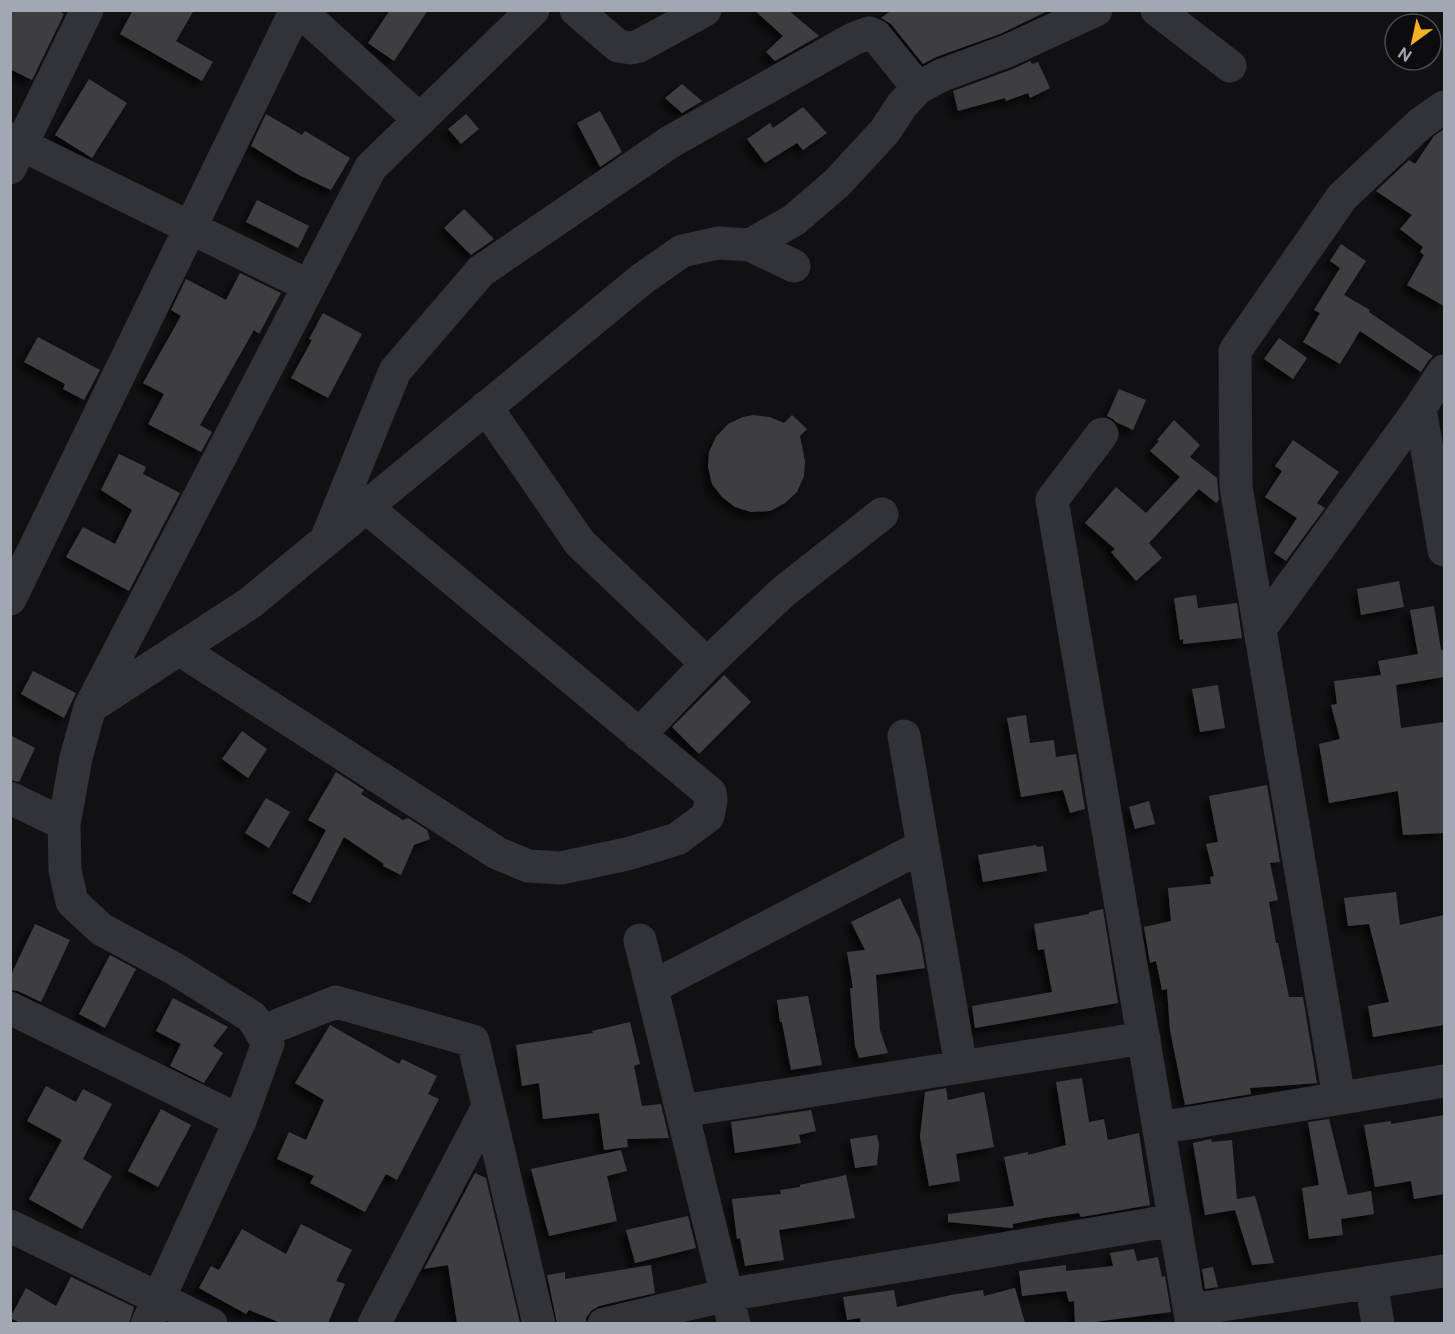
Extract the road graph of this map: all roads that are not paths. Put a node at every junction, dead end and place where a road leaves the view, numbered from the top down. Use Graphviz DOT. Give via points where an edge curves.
graph roads {
  1 [pos="87,10"];
  2 [pos="297,10"];
  3 [pos="533,10"];
  4 [pos="576,10"];
  5 [pos="705,10"];
  6 [pos="1096,10"];
  7 [pos="1157,10"];
  8 [pos="1230,66"];
  9 [pos="918,88"];
  10 [pos="1444,107"];
  11 [pos="420,120"];
  12 [pos="14,151"];
  13 [pos="191,228"];
  14 [pos="750,245"];
  15 [pos="794,266"];
  16 [pos="309,286"];
  17 [pos="1444,371"];
  18 [pos="486,407"];
  19 [pos="1420,408"];
  20 [pos="1102,434"];
  21 [pos="366,507"];
  22 [pos="1441,510"];
  23 [pos="882,514"];
  24 [pos="327,540"];
  25 [pos="1444,550"];
  26 [pos="10,599"];
  27 [pos="1260,628"];
  28 [pos="179,649"];
  29 [pos="707,664"];
  30 [pos="90,707"];
  31 [pos="639,735"];
  32 [pos="903,736"];
  33 [pos="10,798"];
  34 [pos="64,824"];
  35 [pos="922,846"];
  36 [pos="640,940"];
  37 [pos="652,987"];
  38 [pos="10,1008"];
  39 [pos="261,1032"];
  40 [pos="1144,1038"];
  41 [pos="961,1067"];
  42 [pos="1444,1081"];
  43 [pos="1339,1098"];
  44 [pos="488,1107"];
  45 [pos="682,1111"];
  46 [pos="240,1120"];
  47 [pos="1159,1128"];
  48 [pos="1175,1220"];
  49 [pos="10,1226"];
  50 [pos="1444,1271"];
  51 [pos="1371,1282"];
  52 [pos="731,1309"];
  53 [pos="153,1311"];
  54 [pos="1191,1317"];
  55 [pos="211,1323"];
  56 [pos="374,1323"];
  57 [pos="539,1323"];
  58 [pos="604,1323"];
  59 [pos="1378,1323"];
  1 -- 12 [label="street"];
  2 -- 11 [label="street"];
  2 -- 13 [label="street"];
  3 -- 11 [label="street"];
  4 -- 5 [label="street" via="618,46 631,48"];
  6 -- 9 [label="street"];
  7 -- 8 [label="street"];
  9 -- 14 [label="street" via="837,183 794,220"];
  9 -- 24 [label="street" via="876,36 869,33 853,39 670,142 481,271 395,371"];
  10 -- 27 [label="street" via="1421,123 1342,197 1235,351 1236,487"];
  11 -- 16 [label="street" via="370,167"];
  12 -- 13 [label="street"];
  13 -- 16 [label="street"];
  13 -- 26 [label="street"];
  14 -- 15 [label="street"];
  14 -- 18 [label="street" via="718,243 682,251 642,279"];
  16 -- 30 [label="street"];
  17 -- 19 [label="street"];
  18 -- 21 [label="street"];
  18 -- 29 [label="street" via="580,543"];
  19 -- 22 [label="street"];
  19 -- 27 [label="street"];
  20 -- 40 [label="street" via="1052,500"];
  21 -- 24 [label="street"];
  21 -- 31 [label="street"];
  22 -- 25 [label="street"];
  23 -- 29 [label="street" via="783,592"];
  24 -- 28 [label="street" via="250,603"];
  27 -- 43 [label="street"];
  28 -- 30 [label="street"];
  28 -- 31 [label="street" via="497,853 528,866 561,868 627,854 677,839 708,816 710,794"];
  29 -- 31 [label="street"];
  30 -- 34 [label="street"];
  32 -- 35 [label="street"];
  33 -- 34 [label="street"];
  34 -- 39 [label="street" via="65,870 72,902 101,929 252,1017"];
  35 -- 37 [label="street"];
  35 -- 41 [label="street"];
  36 -- 37 [label="street"];
  37 -- 45 [label="street"];
  38 -- 46 [label="street"];
  39 -- 44 [label="street" via="336,1002 473,1041"];
  39 -- 46 [label="street" via="268,1043"];
  40 -- 41 [label="street"];
  40 -- 47 [label="street"];
  41 -- 45 [label="street"];
  42 -- 43 [label="street"];
  43 -- 47 [label="street"];
  44 -- 56 [label="street"];
  44 -- 57 [label="street"];
  45 -- 52 [label="street"];
  46 -- 53 [label="street"];
  47 -- 48 [label="street"];
  48 -- 52 [label="street"];
  48 -- 54 [label="street"];
  49 -- 53 [label="street"];
  50 -- 51 [label="street"];
  51 -- 54 [label="street"];
  51 -- 59 [label="street"];
  52 -- 58 [label="street"];
  53 -- 55 [label="street"];
}
